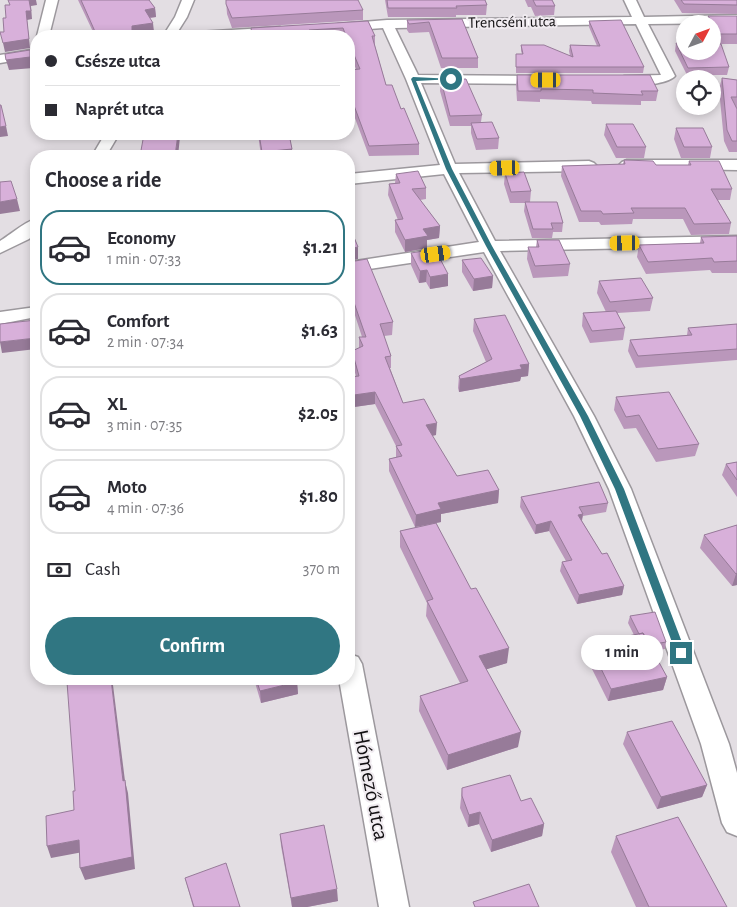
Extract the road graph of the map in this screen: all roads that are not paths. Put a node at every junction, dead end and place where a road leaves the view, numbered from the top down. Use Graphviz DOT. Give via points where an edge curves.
graph roads {
  1 [pos="52,0"];
  2 [pos="188,0"];
  3 [pos="630,0"];
  4 [pos="737,19"];
  5 [pos="640,20"];
  6 [pos="387,24"];
  7 [pos="330,28"];
  8 [pos="44,30"];
  9 [pos="173,30"];
  10 [pos="30,54"];
  11 [pos="0,59"];
  12 [pos="413,79"];
  13 [pos="562,80"];
  14 [pos="611,80"];
  15 [pos="737,165"];
  16 [pos="449,169"];
  17 [pos="355,178"];
  18 [pos="30,234"];
  19 [pos="737,241"];
  20 [pos="489,246"];
  21 [pos="0,248"];
  22 [pos="355,266"];
  23 [pos="30,313"];
  24 [pos="0,318"];
  25 [pos="353,685"];
  26 [pos="737,822"];
  27 [pos="394,907"];
  1 -- 8 [label="street"];
  2 -- 9 [label="street"];
  3 -- 5 [label="street"];
  4 -- 5 [label="street, Trencséni utca"];
  5 -- 6 [label="street, Trencséni utca"];
  5 -- 14 [label="street" via="668,76 660,80"];
  6 -- 7 [label="street, Trencséni utca"];
  6 -- 12 [label="street"];
  10 -- 11 [label="street"];
  12 -- 13 [label="street"];
  12 -- 16 [label="street"];
  15 -- 16 [label="street"];
  16 -- 17 [label="street"];
  16 -- 20 [label="street"];
  18 -- 21 [label="street"];
  19 -- 20 [label="street"];
  20 -- 22 [label="street"];
  20 -- 26 [label="street" via="584,416 620,489 715,744"];
  23 -- 24 [label="street"];
  25 -- 27 [label="street, Hómező utca"];
}
